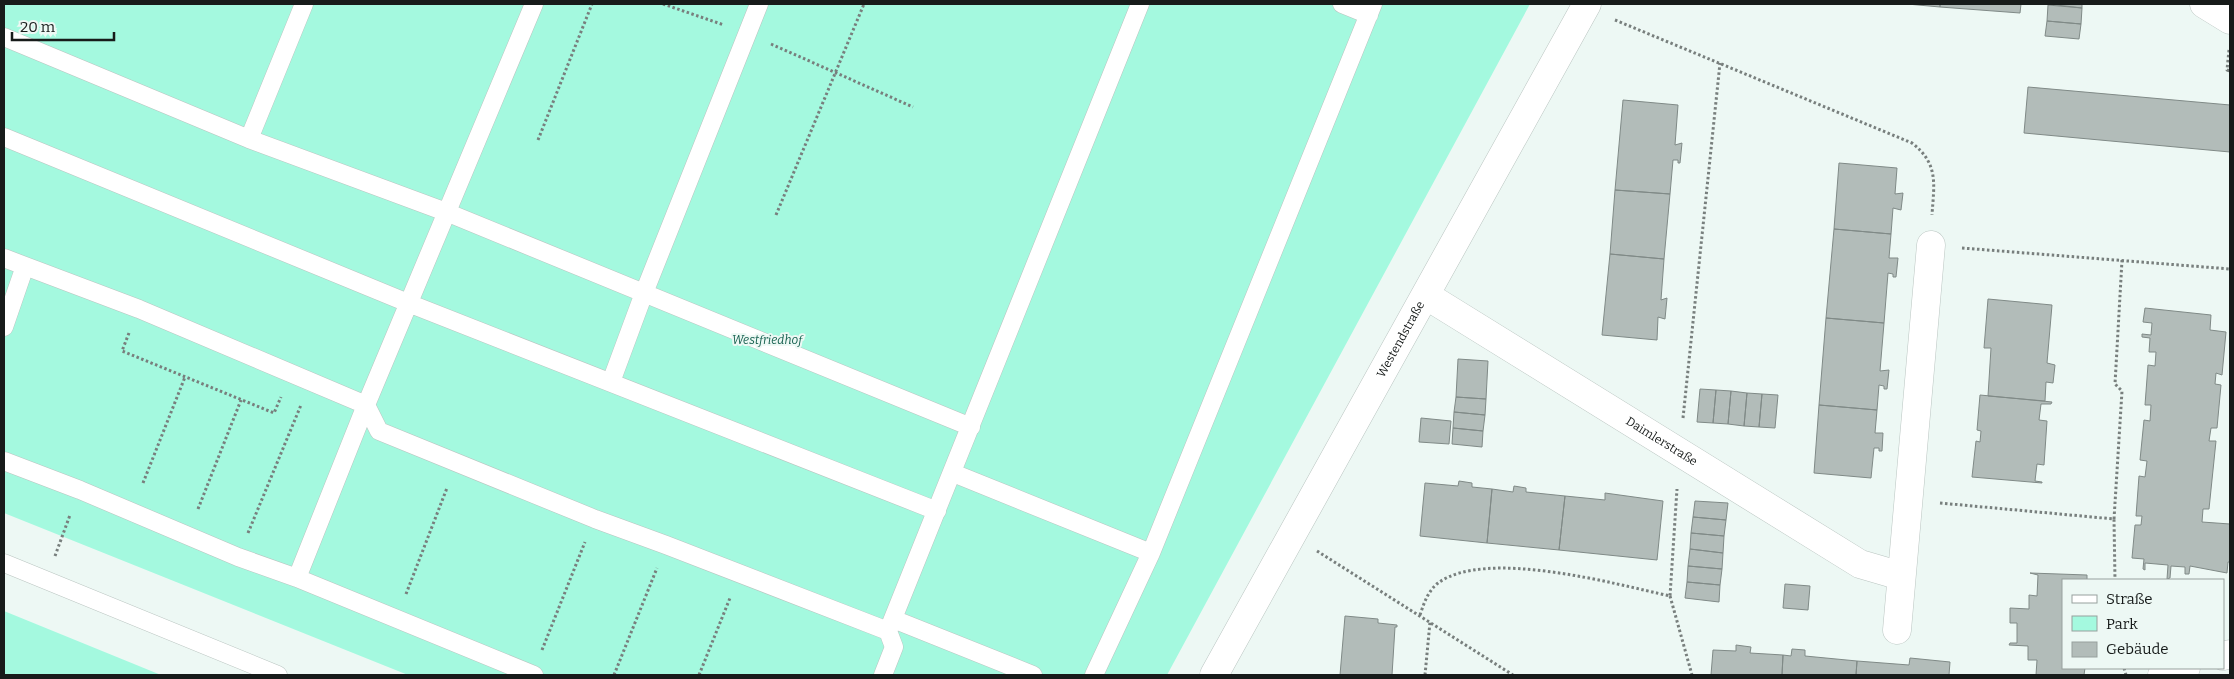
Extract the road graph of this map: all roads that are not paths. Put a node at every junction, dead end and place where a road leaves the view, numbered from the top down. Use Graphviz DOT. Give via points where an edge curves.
graph roads {
  1 [pos="304,4"];
  2 [pos="534,4"];
  3 [pos="759,4"];
  4 [pos="1140,4"];
  5 [pos="1342,4"];
  6 [pos="2204,4"];
  7 [pos="1586,6"];
  8 [pos="1371,9"];
  9 [pos="2230,20"];
  10 [pos="4,37"];
  11 [pos="4,137"];
  12 [pos="248,139"];
  13 [pos="446,212"];
  14 [pos="1931,245"];
  15 [pos="4,258"];
  16 [pos="25,266"];
  17 [pos="644,293"];
  18 [pos="1426,296"];
  19 [pos="408,303"];
  20 [pos="4,327"];
  21 [pos="610,382"];
  22 [pos="366,405"];
  23 [pos="972,427"];
  24 [pos="4,461"];
  25 [pos="953,473"];
  26 [pos="937,511"];
  27 [pos="1151,553"];
  28 [pos="4,563"];
  29 [pos="1901,576"];
  30 [pos="297,578"];
  31 [pos="891,625"];
  32 [pos="1897,630"];
  33 [pos="2183,669"];
  34 [pos="278,675"];
  35 [pos="533,675"];
  36 [pos="883,675"];
  37 [pos="1033,675"];
  38 [pos="1094,675"];
  39 [pos="1214,675"];
  40 [pos="2162,675"];
  1 -- 12 [label="lane"];
  2 -- 13 [label="lane"];
  3 -- 17 [label="lane"];
  4 -- 23 [label="lane"];
  5 -- 8 [label="lane"];
  6 -- 9 [label="street"];
  7 -- 18 [label="street, Westendstraße"];
  8 -- 27 [label="lane"];
  10 -- 12 [label="lane"];
  11 -- 19 [label="lane"];
  12 -- 13 [label="lane"];
  13 -- 17 [label="lane"];
  13 -- 19 [label="lane"];
  14 -- 29 [label="street"];
  15 -- 16 [label="lane"];
  16 -- 20 [label="lane"];
  16 -- 22 [label="lane" via="139,309"];
  17 -- 21 [label="lane"];
  17 -- 23 [label="lane"];
  18 -- 29 [label="street, Daimlerstraße" via="1860,564"];
  18 -- 39 [label="street, Westendstraße"];
  19 -- 21 [label="lane"];
  19 -- 22 [label="lane"];
  21 -- 26 [label="lane"];
  22 -- 30 [label="lane"];
  22 -- 31 [label="lane" via="379,431 740,574"];
  23 -- 25 [label="lane"];
  24 -- 30 [label="lane"];
  25 -- 26 [label="lane"];
  25 -- 27 [label="lane"];
  26 -- 31 [label="lane"];
  27 -- 38 [label="lane"];
  28 -- 34 [label="lane"];
  29 -- 32 [label="street"];
  30 -- 35 [label="lane"];
  31 -- 36 [label="lane" via="894,648"];
  31 -- 37 [label="lane"];
  33 -- 40 [label="street"];
}
